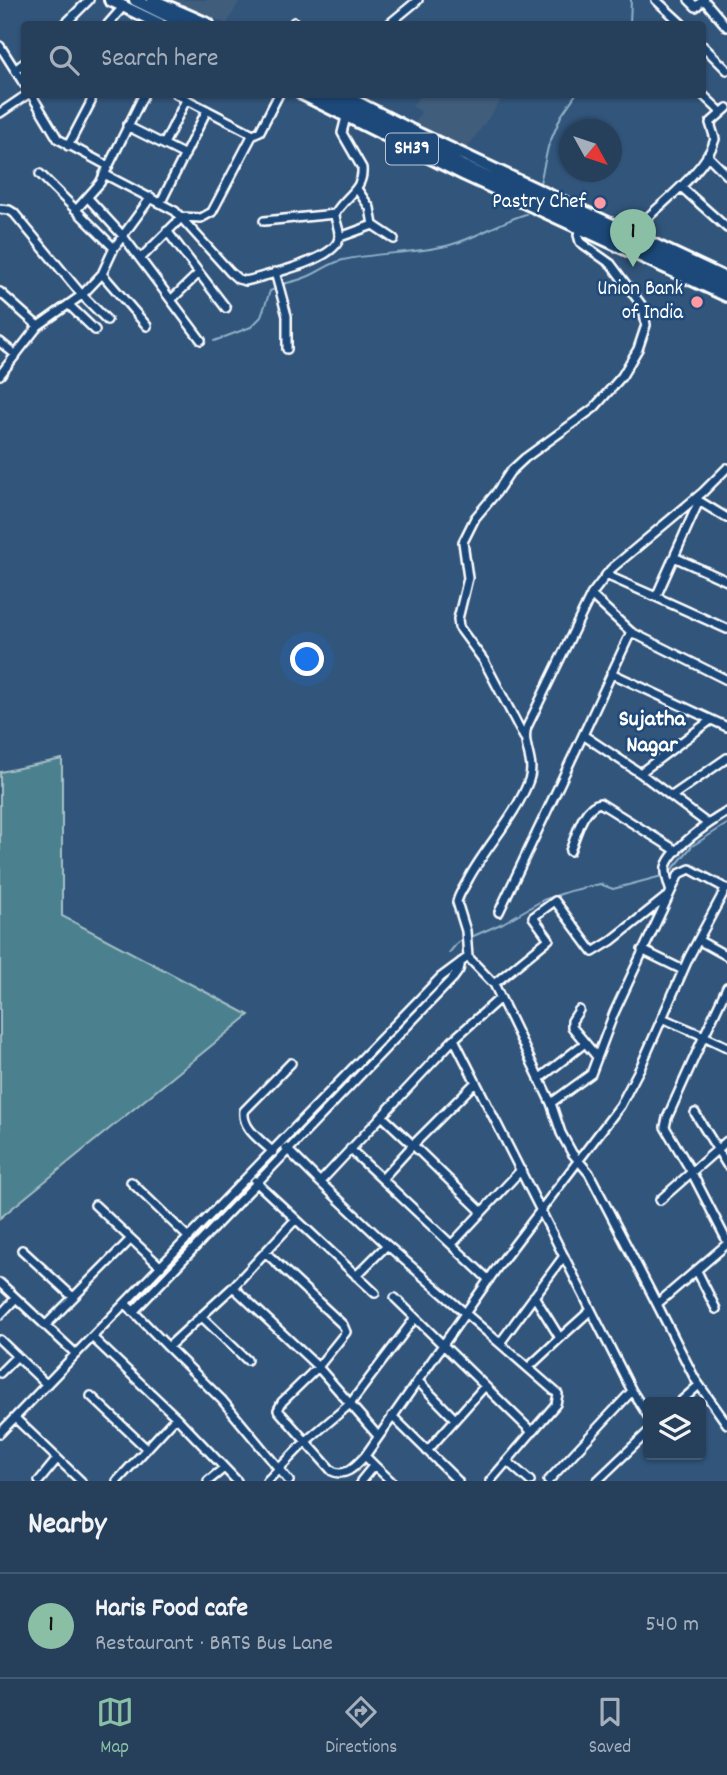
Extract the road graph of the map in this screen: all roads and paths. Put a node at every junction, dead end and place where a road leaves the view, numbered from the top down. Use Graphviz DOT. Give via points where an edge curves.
graph roads {
  1 [pos="89,0"];
  2 [pos="110,0"];
  3 [pos="135,0"];
  4 [pos="153,0"];
  5 [pos="418,0"];
  6 [pos="689,0"];
  7 [pos="703,0"];
  8 [pos="659,1"];
  9 [pos="123,7"];
  10 [pos="163,14"];
  11 [pos="68,21"];
  12 [pos="111,21"];
  13 [pos="194,21"];
  14 [pos="393,21"];
  15 [pos="679,21"];
  16 [pos="727,27"];
  17 [pos="0,46"];
  18 [pos="706,49"];
  19 [pos="21,66"];
  20 [pos="16,69"];
  21 [pos="727,70"];
  22 [pos="21,78"];
  23 [pos="706,97"];
  24 [pos="24,98"];
  25 [pos="32,98"];
  26 [pos="91,98"];
  27 [pos="142,98"];
  28 [pos="183,98"];
  29 [pos="277,98"];
  30 [pos="310,98"];
  31 [pos="332,98"];
  32 [pos="349,98"];
  33 [pos="186,100"];
  34 [pos="207,110"];
  35 [pos="724,110"];
  36 [pos="0,113"];
  37 [pos="346,117"];
  38 [pos="127,127"];
  39 [pos="253,134"];
  40 [pos="164,144"];
  41 [pos="68,146"];
  42 [pos="185,155"];
  43 [pos="707,155"];
  44 [pos="108,166"];
  45 [pos="40,174"];
  46 [pos="104,174"];
  47 [pos="727,175"];
  48 [pos="681,187"];
  49 [pos="357,188"];
  50 [pos="151,197"];
  51 [pos="88,198"];
  52 [pos="161,202"];
  53 [pos="0,209"];
  54 [pos="76,210"];
  55 [pos="335,214"];
  56 [pos="182,217"];
  57 [pos="264,220"];
  58 [pos="373,225"];
  59 [pos="727,228"];
  60 [pos="581,229"];
  61 [pos="167,231"];
  62 [pos="631,234"];
  63 [pos="123,236"];
  64 [pos="340,237"];
  65 [pos="394,239"];
  66 [pos="114,248"];
  67 [pos="141,258"];
  68 [pos="275,272"];
  69 [pos="199,273"];
  70 [pos="102,274"];
  71 [pos="727,279"];
  72 [pos="727,288"];
  73 [pos="0,292"];
  74 [pos="82,295"];
  75 [pos="727,296"];
  76 [pos="172,299"];
  77 [pos="69,304"];
  78 [pos="226,308"];
  79 [pos="107,320"];
  80 [pos="38,326"];
  81 [pos="147,326"];
  82 [pos="94,330"];
  83 [pos="201,340"];
  84 [pos="0,342"];
  85 [pos="287,349"];
  86 [pos="16,355"];
  87 [pos="0,374"];
  88 [pos="727,468"];
  89 [pos="697,500"];
  90 [pos="727,517"];
  91 [pos="674,557"];
  92 [pos="606,575"];
  93 [pos="727,581"];
  94 [pos="591,595"];
  95 [pos="656,597"];
  96 [pos="727,629"];
  97 [pos="631,632"];
  98 [pos="611,673"];
  99 [pos="727,680"];
  100 [pos="711,720"];
  101 [pos="727,727"];
  102 [pos="583,735"];
  103 [pos="524,737"];
  104 [pos="727,758"];
  105 [pos="640,773"];
  106 [pos="671,796"];
  107 [pos="727,812"];
  108 [pos="708,824"];
  109 [pos="570,850"];
  110 [pos="677,851"];
  111 [pos="670,889"];
  112 [pos="727,889"];
  113 [pos="666,897"];
  114 [pos="499,912"];
  115 [pos="698,940"];
  116 [pos="642,950"];
  117 [pos="727,956"];
  118 [pos="464,960"];
  119 [pos="683,970"];
  120 [pos="494,984"];
  121 [pos="727,987"];
  122 [pos="500,998"];
  123 [pos="579,1010"];
  124 [pos="662,1018"];
  125 [pos="704,1036"];
  126 [pos="454,1039"];
  127 [pos="585,1043"];
  128 [pos="727,1046"];
  129 [pos="597,1057"];
  130 [pos="291,1063"];
  131 [pos="539,1079"];
  132 [pos="476,1082"];
  133 [pos="551,1103"];
  134 [pos="695,1112"];
  135 [pos="382,1116"];
  136 [pos="727,1141"];
  137 [pos="281,1143"];
  138 [pos="414,1146"];
  139 [pos="350,1149"];
  140 [pos="718,1149"];
  141 [pos="287,1150"];
  142 [pos="273,1152"];
  143 [pos="578,1159"];
  144 [pos="727,1165"];
  145 [pos="521,1170"];
  146 [pos="691,1171"];
  147 [pos="250,1176"];
  148 [pos="382,1179"];
  149 [pos="131,1182"];
  150 [pos="257,1182"];
  151 [pos="320,1182"];
  152 [pos="660,1200"];
  153 [pos="94,1205"];
  154 [pos="540,1210"];
  155 [pos="481,1211"];
  156 [pos="295,1220"];
  157 [pos="189,1238"];
  158 [pos="131,1239"];
  159 [pos="727,1242"];
  160 [pos="452,1244"];
  161 [pos="387,1245"];
  162 [pos="22,1250"];
  163 [pos="265,1252"];
  164 [pos="564,1256"];
  165 [pos="161,1267"];
  166 [pos="696,1272"];
  167 [pos="153,1275"];
  168 [pos="356,1276"];
  169 [pos="489,1280"];
  170 [pos="161,1282"];
  171 [pos="0,1283"];
  172 [pos="233,1287"];
  173 [pos="375,1293"];
  174 [pos="534,1296"];
  175 [pos="73,1297"];
  176 [pos="395,1297"];
  177 [pos="16,1298"];
  178 [pos="125,1303"];
  179 [pos="657,1304"];
  180 [pos="716,1309"];
  181 [pos="591,1310"];
  182 [pos="133,1311"];
  183 [pos="0,1315"];
  184 [pos="466,1315"];
  185 [pos="202,1317"];
  186 [pos="415,1318"];
  187 [pos="45,1326"];
  188 [pos="92,1337"];
  189 [pos="560,1338"];
  190 [pos="0,1340"];
  191 [pos="500,1343"];
  192 [pos="445,1345"];
  193 [pos="168,1347"];
  194 [pos="76,1354"];
  195 [pos="17,1356"];
  196 [pos="247,1360"];
  197 [pos="318,1367"];
  198 [pos="529,1367"];
  199 [pos="0,1373"];
  200 [pos="418,1381"];
  201 [pos="46,1384"];
  202 [pos="699,1385"];
  203 [pos="485,1386"];
  204 [pos="632,1391"];
  205 [pos="91,1396"];
  206 [pos="686,1397"];
  207 [pos="350,1404"];
  208 [pos="643,1408"];
  209 [pos="392,1416"];
  210 [pos="176,1417"];
  211 [pos="15,1418"];
  212 [pos="455,1419"];
  213 [pos="727,1424"];
  214 [pos="532,1432"];
  215 [pos="0,1433"];
  216 [pos="378,1436"];
  217 [pos="643,1437"];
  218 [pos="306,1442"];
  219 [pos="147,1449"];
  220 [pos="427,1451"];
  221 [pos="365,1456"];
  222 [pos="57,1459"];
  223 [pos="506,1461"];
  224 [pos="374,1465"];
  225 [pos="224,1468"];
  226 [pos="279,1469"];
  227 [pos="39,1481"];
  228 [pos="81,1481"];
  229 [pos="117,1481"];
  230 [pos="208,1481"];
  231 [pos="237,1481"];
  232 [pos="267,1481"];
  233 [pos="289,1481"];
  234 [pos="361,1481"];
  235 [pos="391,1481"];
  236 [pos="458,1481"];
  237 [pos="490,1481"];
  238 [pos="530,1481"];
  239 [pos="548,1481"];
  240 [pos="597,1481"];
  1 -- 11 [label="street"];
  2 -- 9 [label="main road"];
  3 -- 10 [label="main road"];
  4 -- 10 [label="main road"];
  5 -- 14 [label="street"];
  6 -- 7 [label="street" via="696,7"];
  7 -- 16 [label="street"];
  8 -- 15 [label="street"];
  9 -- 10 [label="main road"];
  9 -- 12 [label="street"];
  10 -- 13 [label="main road"];
  17 -- 20 [label="street"];
  18 -- 21 [label="street"];
  19 -- 20 [label="street"];
  20 -- 22 [label="street"];
  23 -- 35 [label="street"];
  24 -- 36 [label="street"];
  25 -- 41 [label="street" via="58,139"];
  26 -- 41 [label="street"];
  27 -- 38 [label="street"];
  28 -- 33 [label="street"];
  29 -- 39 [label="street" via="260,131"];
  30 -- 37 [label="main road, SH39"];
  31 -- 72 [label="main road" via="461,165"];
  32 -- 62 [label="main road, SH39"];
  33 -- 34 [label="street"];
  33 -- 40 [label="street"];
  34 -- 39 [label="street"];
  34 -- 42 [label="street"];
  35 -- 43 [label="street" via="710,123 715,139"];
  37 -- 49 [label="street" via="342,133 362,168"];
  37 -- 60 [label="main road, SH39"];
  38 -- 40 [label="street"];
  38 -- 44 [label="street"];
  39 -- 56 [label="street" via="212,212 201,218"];
  40 -- 42 [label="street"];
  41 -- 44 [label="street"];
  42 -- 52 [label="street"];
  43 -- 47 [label="street"];
  43 -- 48 [label="street"];
  44 -- 46 [label="street"];
  45 -- 54 [label="street"];
  46 -- 50 [label="street"];
  46 -- 51 [label="street"];
  48 -- 59 [label="street"];
  48 -- 62 [label="street"];
  49 -- 55 [label="street"];
  49 -- 58 [label="street" via="370,208"];
  50 -- 52 [label="street"];
  50 -- 63 [label="street"];
  51 -- 54 [label="street"];
  51 -- 63 [label="street"];
  52 -- 56 [label="street"];
  53 -- 74 [label="street" via="14,213"];
  54 -- 66 [label="street"];
  55 -- 57 [label="street"];
  55 -- 64 [label="street"];
  56 -- 61 [label="street"];
  56 -- 68 [label="street" via="238,279"];
  58 -- 64 [label="street"];
  58 -- 65 [label="street"];
  60 -- 75 [label="main road, SH39"];
  60 -- 103 [label="street" via="580,242 611,264 643,307 646,325 638,349 594,408 510,472 463,542 468,578 459,627 484,661"];
  61 -- 67 [label="street"];
  61 -- 69 [label="street"];
  62 -- 71 [label="main road, SH39"];
  63 -- 66 [label="street"];
  63 -- 67 [label="street"];
  64 -- 68 [label="street" via="328,253"];
  66 -- 70 [label="street"];
  67 -- 76 [label="street"];
  68 -- 85 [label="street" via="287,316"];
  69 -- 76 [label="street"];
  69 -- 78 [label="street"];
  70 -- 74 [label="street"];
  70 -- 81 [label="street"];
  73 -- 80 [label="street"];
  74 -- 77 [label="street"];
  74 -- 79 [label="street"];
  76 -- 83 [label="street"];
  77 -- 80 [label="street"];
  77 -- 82 [label="street"];
  80 -- 86 [label="street"];
  84 -- 86 [label="street"];
  86 -- 87 [label="street"];
  88 -- 89 [label="street"];
  89 -- 90 [label="street"];
  89 -- 91 [label="street"];
  89 -- 92 [label="street"];
  91 -- 93 [label="street"];
  91 -- 95 [label="street"];
  92 -- 94 [label="street"];
  92 -- 95 [label="street"];
  94 -- 97 [label="street"];
  94 -- 103 [label="street"];
  95 -- 96 [label="street"];
  97 -- 98 [label="street"];
  97 -- 99 [label="street"];
  98 -- 100 [label="street"];
  98 -- 102 [label="street"];
  100 -- 101 [label="street"];
  100 -- 105 [label="street"];
  102 -- 105 [label="street"];
  102 -- 114 [label="street"];
  103 -- 118 [label="street" via="532,768 529,781 459,896 457,905 466,931"];
  104 -- 106 [label="street"];
  105 -- 106 [label="street"];
  106 -- 108 [label="street"];
  107 -- 108 [label="street"];
  108 -- 110 [label="street"];
  109 -- 110 [label="street" via="588,810 600,803"];
  110 -- 111 [label="street" via="666,874"];
  111 -- 112 [label="street" via="687,869"];
  111 -- 113 [label="street"];
  112 -- 115 [label="street"];
  113 -- 116 [label="street"];
  113 -- 120 [label="street" via="593,952 555,901 533,917 549,939"];
  115 -- 117 [label="street"];
  115 -- 119 [label="street"];
  116 -- 119 [label="street"];
  116 -- 129 [label="street"];
  118 -- 120 [label="street"];
  118 -- 137 [label="street" via="441,977"];
  118 -- 141 [label="street" via="454,977"];
  119 -- 124 [label="street"];
  120 -- 122 [label="street"];
  121 -- 125 [label="street"];
  122 -- 126 [label="street"];
  122 -- 131 [label="street"];
  123 -- 127 [label="street" via="572,1027"];
  124 -- 125 [label="street"];
  124 -- 143 [label="street" via="626,1095"];
  125 -- 128 [label="street"];
  125 -- 146 [label="street" via="665,1123"];
  126 -- 132 [label="street"];
  126 -- 135 [label="street"];
  127 -- 129 [label="street"];
  127 -- 131 [label="street"];
  129 -- 133 [label="street" via="587,1078"];
  130 -- 142 [label="street" via="244,1111 247,1126"];
  131 -- 133 [label="street"];
  132 -- 138 [label="street"];
  132 -- 145 [label="street"];
  133 -- 143 [label="street" via="561,1133"];
  134 -- 140 [label="street"];
  135 -- 138 [label="street"];
  135 -- 139 [label="street"];
  136 -- 140 [label="street"];
  137 -- 141 [label="street"];
  137 -- 142 [label="street"];
  138 -- 148 [label="street"];
  138 -- 155 [label="street"];
  139 -- 148 [label="street"];
  139 -- 151 [label="street"];
  140 -- 144 [label="street"];
  140 -- 146 [label="street"];
  141 -- 150 [label="street"];
  141 -- 151 [label="street"];
  142 -- 147 [label="street"];
  143 -- 154 [label="street"];
  143 -- 179 [label="street"];
  145 -- 154 [label="street"];
  145 -- 155 [label="street"];
  146 -- 152 [label="street"];
  146 -- 159 [label="street"];
  147 -- 150 [label="street"];
  147 -- 157 [label="street"];
  148 -- 160 [label="street"];
  149 -- 157 [label="street"];
  150 -- 156 [label="street"];
  150 -- 170 [label="street"];
  151 -- 161 [label="street"];
  153 -- 158 [label="street"];
  154 -- 164 [label="street"];
  154 -- 169 [label="street"];
  155 -- 160 [label="street"];
  156 -- 163 [label="street"];
  156 -- 168 [label="street"];
  157 -- 165 [label="street"];
  158 -- 165 [label="street"];
  158 -- 175 [label="street"];
  159 -- 166 [label="street"];
  160 -- 169 [label="street"];
  161 -- 168 [label="street"];
  161 -- 184 [label="street"];
  162 -- 175 [label="street"];
  163 -- 172 [label="street"];
  163 -- 197 [label="street" via="343,1325 346,1332"];
  164 -- 174 [label="street"];
  164 -- 181 [label="street"];
  165 -- 167 [label="street"];
  166 -- 179 [label="street"];
  166 -- 180 [label="street"];
  167 -- 170 [label="street"];
  167 -- 178 [label="street"];
  168 -- 173 [label="street"];
  169 -- 184 [label="street"];
  170 -- 182 [label="street"];
  171 -- 177 [label="street"];
  172 -- 185 [label="street"];
  172 -- 197 [label="street"];
  174 -- 189 [label="street"];
  174 -- 191 [label="street"];
  175 -- 187 [label="street"];
  176 -- 186 [label="street"];
  177 -- 183 [label="street"];
  177 -- 187 [label="street"];
  178 -- 182 [label="street"];
  178 -- 188 [label="street"];
  179 -- 202 [label="street"];
  181 -- 189 [label="street"];
  181 -- 204 [label="street"];
  182 -- 193 [label="street"];
  184 -- 191 [label="street"];
  184 -- 192 [label="street"];
  185 -- 193 [label="street"];
  185 -- 196 [label="street"];
  186 -- 192 [label="street"];
  186 -- 207 [label="street"];
  187 -- 194 [label="street"];
  188 -- 194 [label="street"];
  188 -- 210 [label="street"];
  189 -- 198 [label="street"];
  190 -- 195 [label="street"];
  191 -- 198 [label="street"];
  192 -- 200 [label="street"];
  192 -- 203 [label="street"];
  193 -- 226 [label="street" via="222,1400"];
  194 -- 201 [label="street"];
  195 -- 199 [label="street"];
  195 -- 201 [label="street"];
  197 -- 207 [label="street"];
  197 -- 218 [label="street" via="279,1408"];
  198 -- 214 [label="street" via="559,1396"];
  200 -- 209 [label="street"];
  200 -- 212 [label="street"];
  201 -- 211 [label="street"];
  202 -- 206 [label="street"];
  202 -- 213 [label="street"];
  203 -- 212 [label="street"];
  203 -- 214 [label="street"];
  204 -- 208 [label="street"];
  204 -- 239 [label="street"];
  205 -- 219 [label="street"];
  207 -- 216 [label="street"];
  207 -- 218 [label="street"];
  209 -- 216 [label="street"];
  209 -- 220 [label="street"];
  210 -- 219 [label="street"];
  210 -- 225 [label="street"];
  211 -- 215 [label="street"];
  211 -- 222 [label="street"];
  212 -- 220 [label="street"];
  214 -- 223 [label="street"];
  216 -- 221 [label="street"];
  217 -- 240 [label="street"];
  218 -- 221 [label="street" via="338,1474 349,1471"];
  218 -- 226 [label="street"];
  219 -- 229 [label="street"];
  220 -- 236 [label="street"];
  221 -- 224 [label="street"];
  222 -- 227 [label="street"];
  222 -- 228 [label="street"];
  223 -- 237 [label="street"];
  223 -- 238 [label="street"];
  224 -- 234 [label="street"];
  224 -- 235 [label="street"];
  225 -- 230 [label="street"];
  225 -- 231 [label="street"];
  226 -- 232 [label="street"];
  226 -- 233 [label="street"];
}
